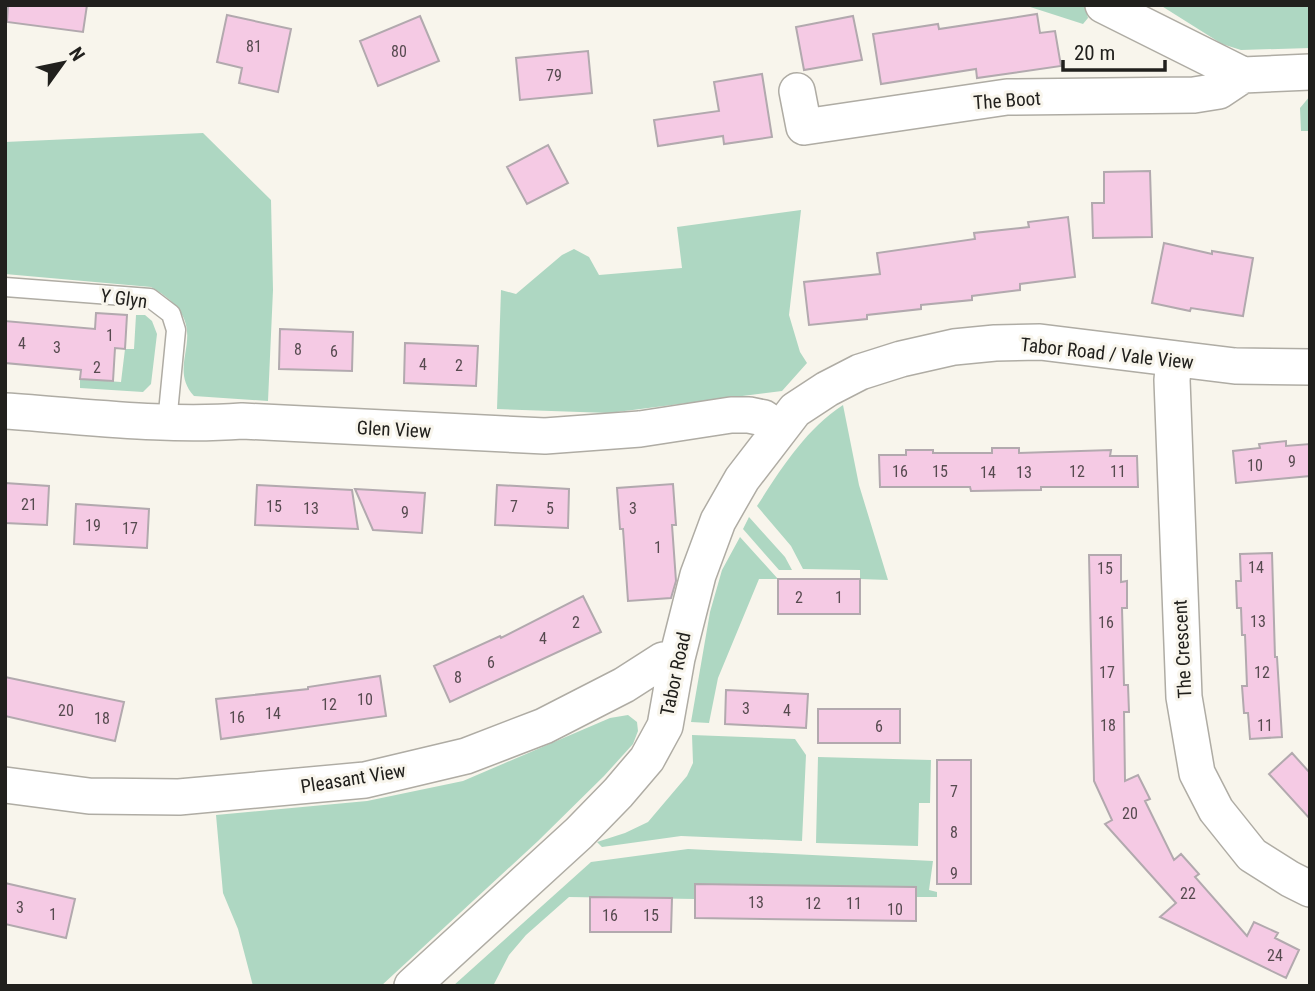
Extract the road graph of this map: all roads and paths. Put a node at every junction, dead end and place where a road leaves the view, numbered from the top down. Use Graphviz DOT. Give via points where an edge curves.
graph roads {
  1 [pos="1120,9"];
  2 [pos="1310,72"];
  3 [pos="1243,75"];
  4 [pos="797,91"];
  5 [pos="5,287"];
  6 [pos="1174,359"];
  7 [pos="1310,367"];
  8 [pos="827,389"];
  9 [pos="5,411"];
  10 [pos="167,423"];
  11 [pos="779,429"];
  12 [pos="677,658"];
  13 [pos="5,785"];
  14 [pos="1310,888"];
  15 [pos="412,986"];
  1 -- 3 [label="street"];
  2 -- 3 [label="street"];
  3 -- 4 [label="street, The Boot" via="1219,91 1194,95 1007,97 804,127"];
  5 -- 10 [label="lane, Y Glyn" via="150,299 172,314 176,330"];
  6 -- 7 [label="street, Tabor Road / Vale View" via="1248,367"];
  6 -- 8 [label="street, Tabor Road / Vale View" via="1040,342 995,343 901,359"];
  6 -- 14 [label="street, The Crescent" via="1184,698 1197,773 1216,810 1252,855"];
  8 -- 11 [label="street, Tabor Road" via="795,410"];
  9 -- 10 [label="street, Glen View"];
  10 -- 11 [label="street, Glen View" via="242,421 545,436 749,415 764,418"];
  11 -- 12 [label="street, Tabor Road" via="718,521 698,575"];
  12 -- 13 [label="street, Pleasant View" via="663,660 544,726 466,756 365,780 179,797 89,796"];
  12 -- 15 [label="street, Tabor Road" via="665,726 647,759 579,833"];
}
